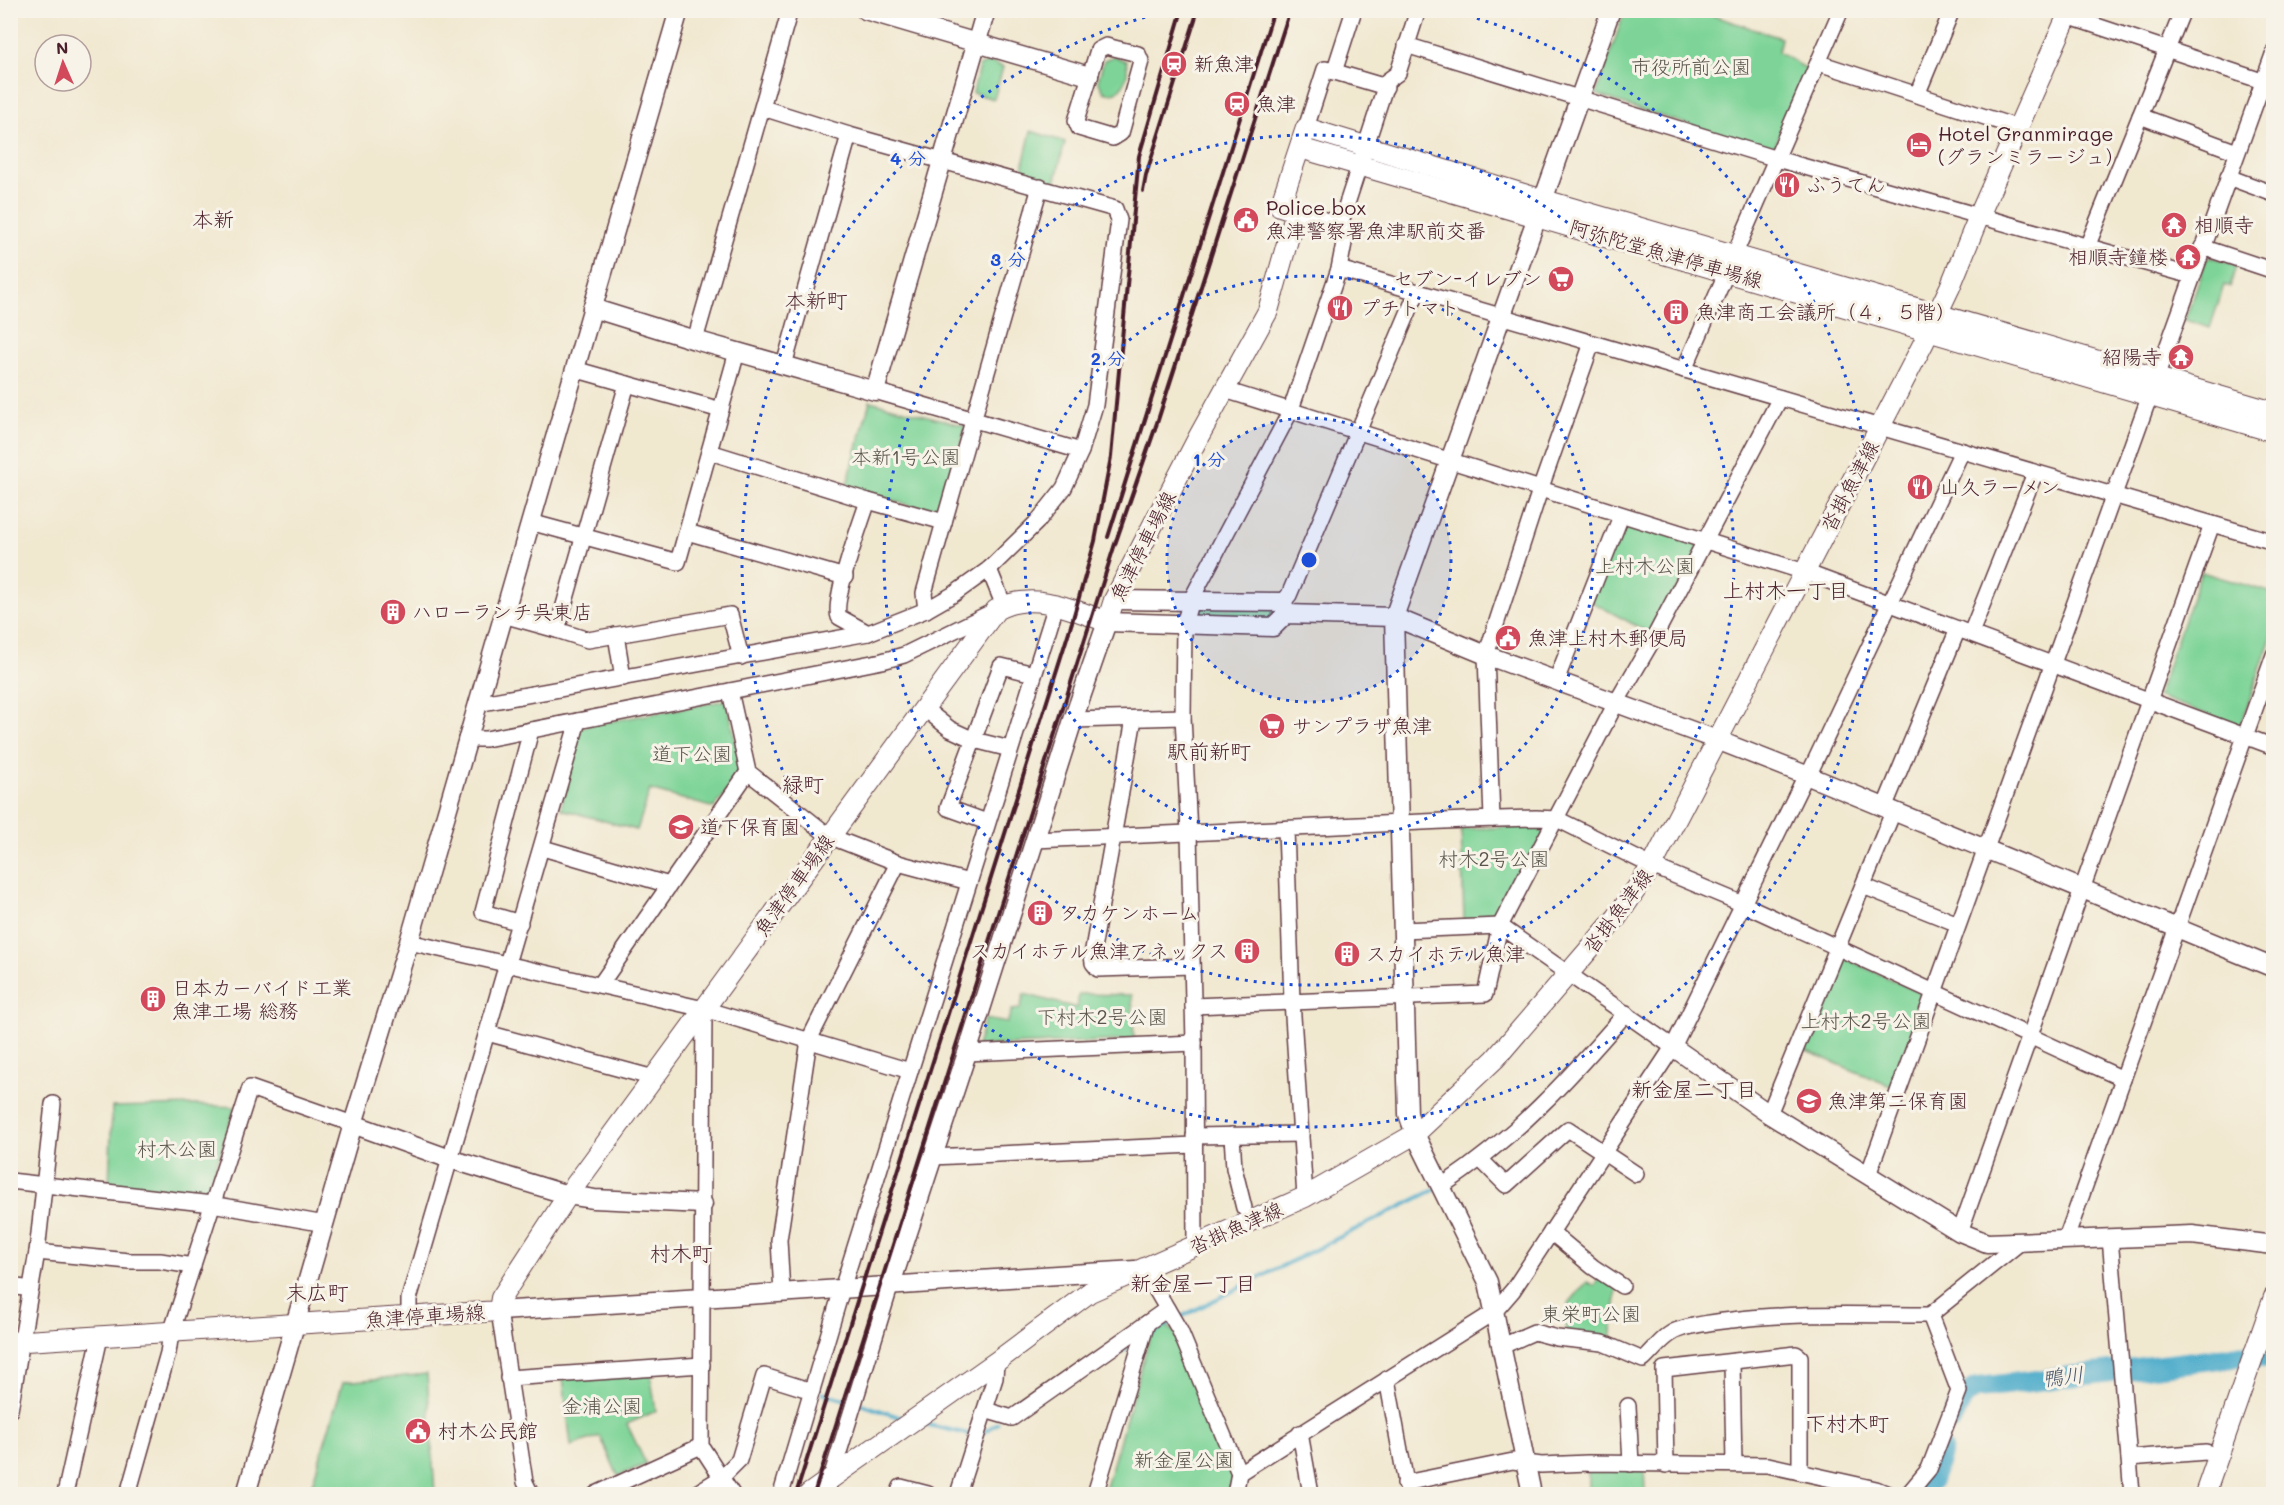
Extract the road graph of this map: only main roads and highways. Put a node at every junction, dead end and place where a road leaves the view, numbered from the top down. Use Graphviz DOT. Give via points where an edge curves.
graph roads {
  1 [pos="2068,13"];
  2 [pos="1300,148"];
  3 [pos="1540,208"];
  4 [pos="1933,322"];
  5 [pos="2152,386"];
  6 [pos="2274,412"];
  7 [pos="2274,432"];
  8 [pos="2274,1297"];
  9 [pos="16,1342"];
  10 [pos="828,1487"];
  11 [pos="809,1494"];
  12 [pos="2205,1494"];
  1 -- 4 [label="main road, 沓掛魚津線"];
  2 -- 3 [label="main road, 阿弥陀堂魚津停車場線"];
  2 -- 3 [label="main road, 阿弥陀堂魚津停車場線" via="1306,128 1366,145"];
  2 -- 9 [label="main road, 魚津停車場線" via="1280,206 1296,211 1268,311 1114,600 1107,622 1030,601 1000,608 568,1194 501,1298 499,1311"];
  3 -- 4 [label="main road, 阿弥陀堂魚津停車場線"];
  4 -- 5 [label="main road, 阿弥陀堂魚津停車場線"];
  4 -- 10 [label="main road, 沓掛魚津線" via="1652,866 1617,917 1495,1059 1415,1134 1305,1197 1090,1292"];
  5 -- 6 [label="main road, 阿弥陀堂魚津停車場線"];
  5 -- 7 [label="main road, 阿弥陀堂魚津停車場線"];
  8 -- 12 [label="main road"];
  10 -- 11 [label="main road, 沓掛魚津線"];
}
